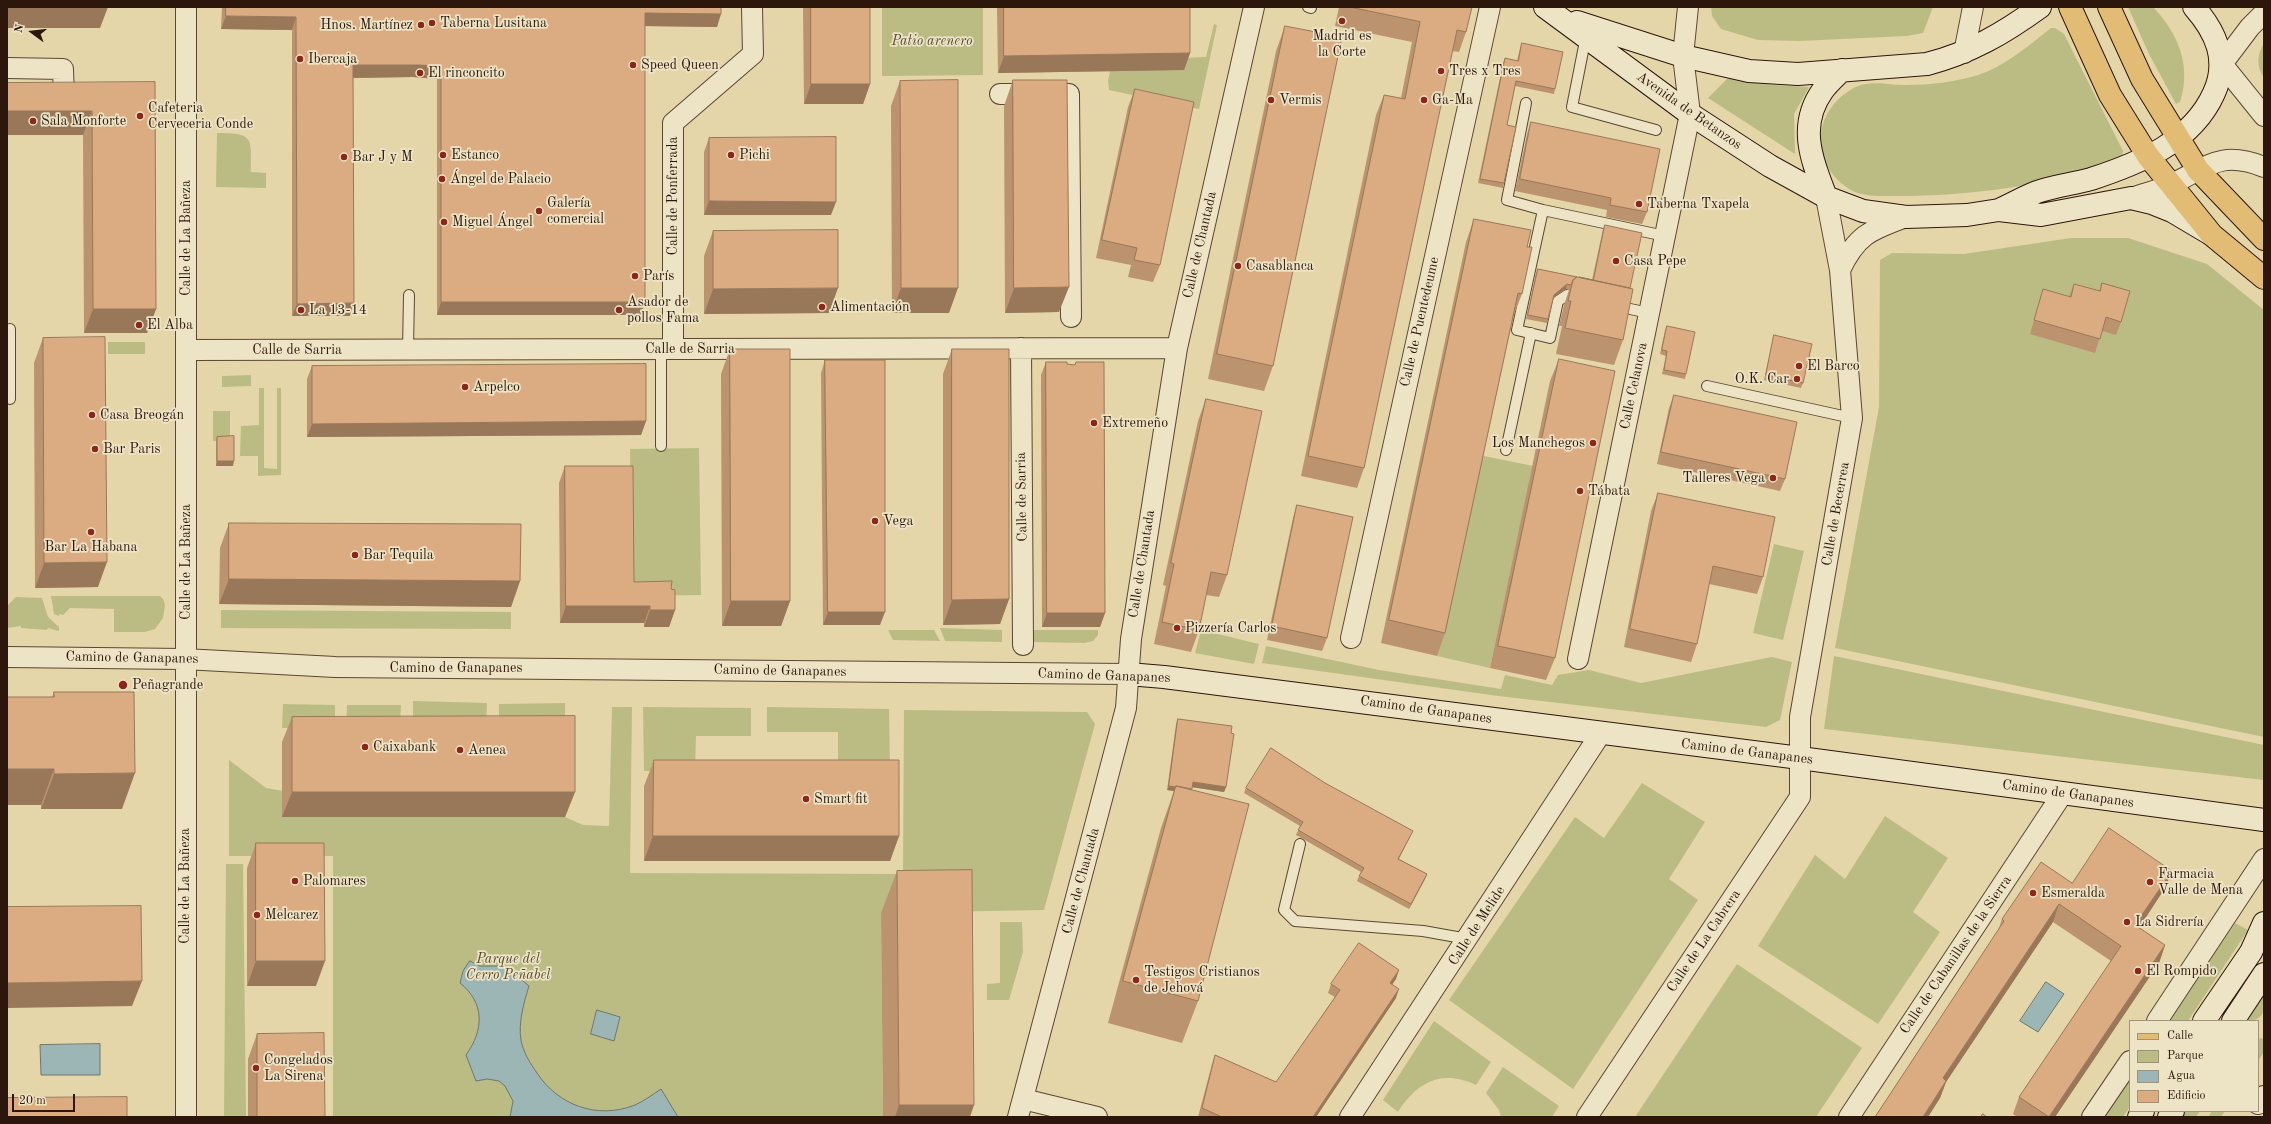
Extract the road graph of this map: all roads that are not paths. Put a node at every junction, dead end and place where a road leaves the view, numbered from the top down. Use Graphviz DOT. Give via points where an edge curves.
graph roads {
  1 [pos="186,7"];
  2 [pos="752,7"];
  3 [pos="1254,7"];
  4 [pos="1490,7"];
  5 [pos="1688,7"];
  6 [pos="1973,7"];
  7 [pos="2040,7"];
  8 [pos="2070,7"];
  9 [pos="2109,7"];
  10 [pos="2194,7"];
  11 [pos="1552,11"];
  12 [pos="2264,13"];
  13 [pos="1586,36"];
  14 [pos="1964,53"];
  15 [pos="1683,56"];
  16 [pos="2222,64"];
  17 [pos="7,68"];
  18 [pos="1842,70"];
  19 [pos="1000,94"];
  20 [pos="64,97"];
  21 [pos="1526,104"];
  22 [pos="1690,114"];
  23 [pos="2264,116"];
  24 [pos="1656,130"];
  25 [pos="2178,139"];
  26 [pos="2148,156"];
  27 [pos="2264,168"];
  28 [pos="2198,170"];
  29 [pos="2171,185"];
  30 [pos="1826,197"];
  31 [pos="2131,198"];
  32 [pos="1544,210"];
  33 [pos="1999,210"];
  34 [pos="1906,217"];
  35 [pos="2212,235"];
  36 [pos="1665,236"];
  37 [pos="2264,239"];
  38 [pos="1840,270"];
  39 [pos="2264,278"];
  40 [pos="409,295"];
  41 [pos="1589,300"];
  42 [pos="1604,303"];
  43 [pos="1649,313"];
  44 [pos="1071,317"];
  45 [pos="10,329"];
  46 [pos="1531,333"];
  47 [pos="1021,348"];
  48 [pos="1177,348"];
  49 [pos="667,349"];
  50 [pos="186,350"];
  51 [pos="408,350"];
  52 [pos="1707,386"];
  53 [pos="10,399"];
  54 [pos="1852,418"];
  55 [pos="661,446"];
  56 [pos="1506,450"];
  57 [pos="1351,638"];
  58 [pos="1023,645"];
  59 [pos="7,656"];
  60 [pos="184,659"];
  61 [pos="1578,659"];
  62 [pos="1128,674"];
  63 [pos="1602,733"];
  64 [pos="1800,758"];
  65 [pos="2063,793"];
  66 [pos="2264,820"];
  67 [pos="1300,844"];
  68 [pos="2264,859"];
  69 [pos="2264,923"];
  70 [pos="1468,939"];
  71 [pos="2264,974"];
  72 [pos="2158,1020"];
  73 [pos="2205,1020"];
  74 [pos="2234,1020"];
  75 [pos="2129,1062"];
  76 [pos="1021,1108"];
  77 [pos="186,1117"];
  78 [pos="1097,1117"];
  79 [pos="1350,1117"];
  80 [pos="1586,1117"];
  81 [pos="1849,1117"];
  82 [pos="2092,1117"];
  1 -- 50 [label="street, Calle de La Bañeza"];
  2 -- 49 [label="street, Calle de Ponferrada" via="753,54 674,123"];
  3 -- 48 [label="street, Calle de Chantada"];
  4 -- 57 [label="street, Calle de Puentedeume"];
  5 -- 15 [label="street, Calle Celanova"];
  6 -- 14 [label="street"];
  7 -- 14 [label="street, Avenida de Betanzos" via="2007,31"];
  8 -- 26 [label="main road" via="2110,95"];
  9 -- 25 [label="main road" via="2142,78"];
  10 -- 16 [label="street" via="2206,21 2216,42"];
  11 -- 13 [label="street, Avenida de Betanzos"];
  11 -- 15 [label="street, Avenida de Betanzos"];
  12 -- 16 [label="street"];
  13 -- 22 [label="street, Avenida de Betanzos"];
  13 -- 24 [label="lane" via="1572,107"];
  14 -- 18 [label="street, Avenida de Betanzos" via="1927,64"];
  15 -- 18 [label="street, Avenida de Betanzos" via="1749,71 1798,74"];
  15 -- 22 [label="street, Calle Celanova"];
  16 -- 23 [label="street"];
  16 -- 25 [label="street" via="2217,86 2210,101 2192,127"];
  17 -- 20 [label="street" via="63,69"];
  18 -- 30 [label="street" via="1822,90 1811,116 1808,132 1810,152"];
  19 -- 44 [label="street" via="1069,94"];
  21 -- 32 [label="lane" via="1507,200"];
  22 -- 30 [label="street, Avenida de Betanzos" via="1770,166"];
  22 -- 36 [label="street, Calle Celanova"];
  25 -- 26 [label="street"];
  25 -- 28 [label="main road"];
  26 -- 29 [label="main road"];
  26 -- 33 [label="street" via="2091,179 2038,192"];
  27 -- 28 [label="street" via="2249,162 2223,159"];
  28 -- 29 [label="street"];
  28 -- 37 [label="main road"];
  29 -- 31 [label="street"];
  29 -- 35 [label="main road"];
  30 -- 34 [label="street, Avenida de Betanzos" via="1863,211"];
  30 -- 38 [label="street, Calle de Becerrea"];
  31 -- 33 [label="street" via="2041,214"];
  31 -- 35 [label="street" via="2152,202 2172,211"];
  32 -- 36 [label="lane"];
  32 -- 46 [label="lane" via="1517,330"];
  33 -- 34 [label="street, Avenida de Betanzos" via="1967,215"];
  34 -- 38 [label="street, Calle de Becerrea" via="1872,229 1848,252"];
  35 -- 39 [label="main road"];
  36 -- 43 [label="street, Calle Celanova"];
  38 -- 54 [label="street, Calle de Becerrea"];
  40 -- 51 [label="lane"];
  41 -- 46 [label="lane" via="1567,295 1558,301 1550,338"];
  42 -- 43 [label="lane"];
  43 -- 61 [label="street, Calle Celanova"];
  45 -- 53 [label="lane"];
  46 -- 56 [label="lane"];
  47 -- 48 [label="street, Calle de Sarria"];
  47 -- 49 [label="street, Calle de Sarria"];
  47 -- 58 [label="street, Calle de Sarria"];
  48 -- 62 [label="street, Calle de Chantada" via="1131,639"];
  49 -- 51 [label="street, Calle de Sarria"];
  49 -- 55 [label="lane"];
  50 -- 51 [label="street, Calle de Sarria"];
  50 -- 60 [label="street, Calle de La Bañeza"];
  52 -- 54 [label="lane"];
  54 -- 64 [label="street, Calle de Becerrea" via="1800,717"];
  59 -- 60 [label="street, Camino de Ganapanes"];
  60 -- 62 [label="street, Camino de Ganapanes" via="335,667"];
  60 -- 77 [label="street, Calle de La Bañeza"];
  62 -- 63 [label="street, Camino de Ganapanes"];
  62 -- 76 [label="street, Calle de Chantada" via="1126,708"];
  63 -- 64 [label="street, Camino de Ganapanes"];
  63 -- 70 [label="street, Calle de Melide"];
  64 -- 65 [label="street, Camino de Ganapanes"];
  64 -- 80 [label="street, Calle de La Cabrera" via="1800,797"];
  65 -- 66 [label="street, Camino de Ganapanes"];
  65 -- 81 [label="street, Calle de Cabanillas de la Sierra"];
  67 -- 70 [label="lane" via="1284,910 1294,921 1423,931"];
  68 -- 72 [label="street"];
  69 -- 73 [label="street" via="2251,952"];
  70 -- 79 [label="street, Calle de Melide"];
  71 -- 74 [label="street"];
  75 -- 82 [label="street"];
  76 -- 78 [label="street"];
}
